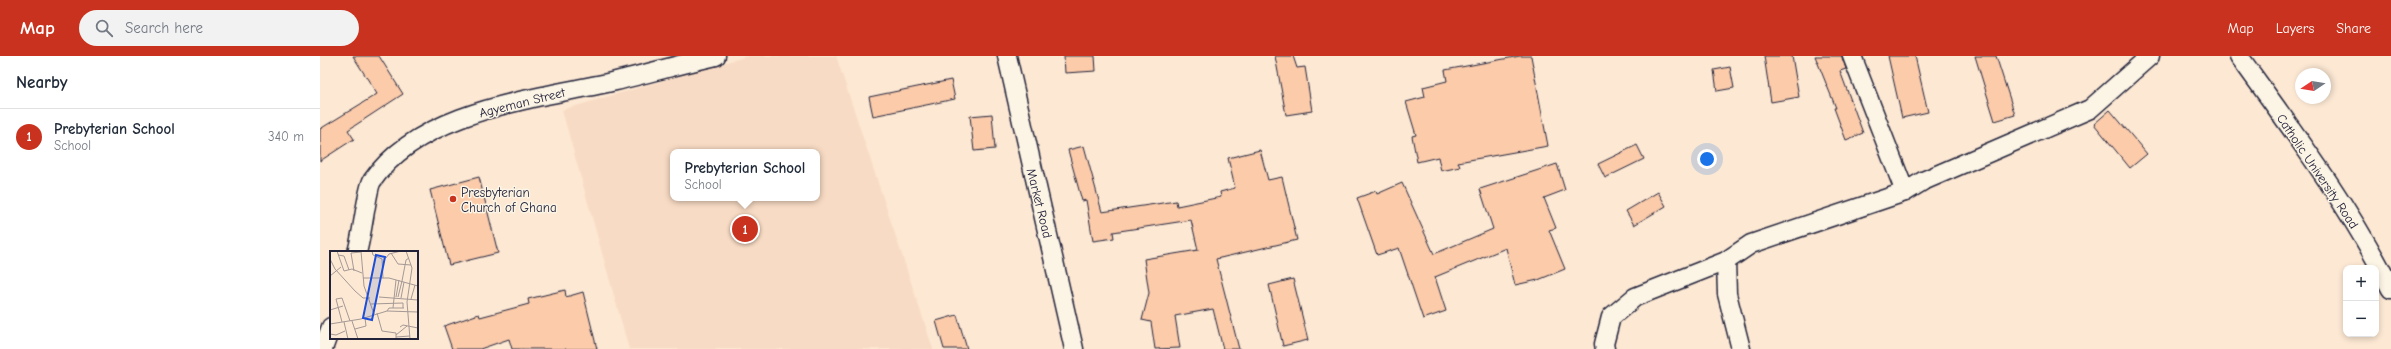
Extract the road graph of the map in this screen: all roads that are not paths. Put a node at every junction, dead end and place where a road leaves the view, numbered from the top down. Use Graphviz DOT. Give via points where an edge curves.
graph roads {
  1 [pos="716,56"];
  2 [pos="1007,56"];
  3 [pos="1852,56"];
  4 [pos="2150,56"];
  5 [pos="2238,56"];
  6 [pos="1905,192"];
  7 [pos="357,251"];
  8 [pos="1726,262"];
  9 [pos="2390,285"];
  10 [pos="330,330"];
  11 [pos="323,349"];
  12 [pos="1074,349"];
  13 [pos="1605,349"];
  14 [pos="1741,349"];
  1 -- 7 [label="street, Agyeman Street" via="616,81 491,107 450,123 403,148 371,182 362,239"];
  2 -- 12 [label="street, Market Road"];
  3 -- 6 [label="street"];
  4 -- 6 [label="street" via="2090,108 1923,181"];
  5 -- 9 [label="street, Catholic University Road" via="2348,213"];
  6 -- 8 [label="street" via="1751,244"];
  8 -- 13 [label="street" via="1636,297 1611,317"];
  8 -- 14 [label="street" via="1727,294"];
  10 -- 11 [label="street"];
}
